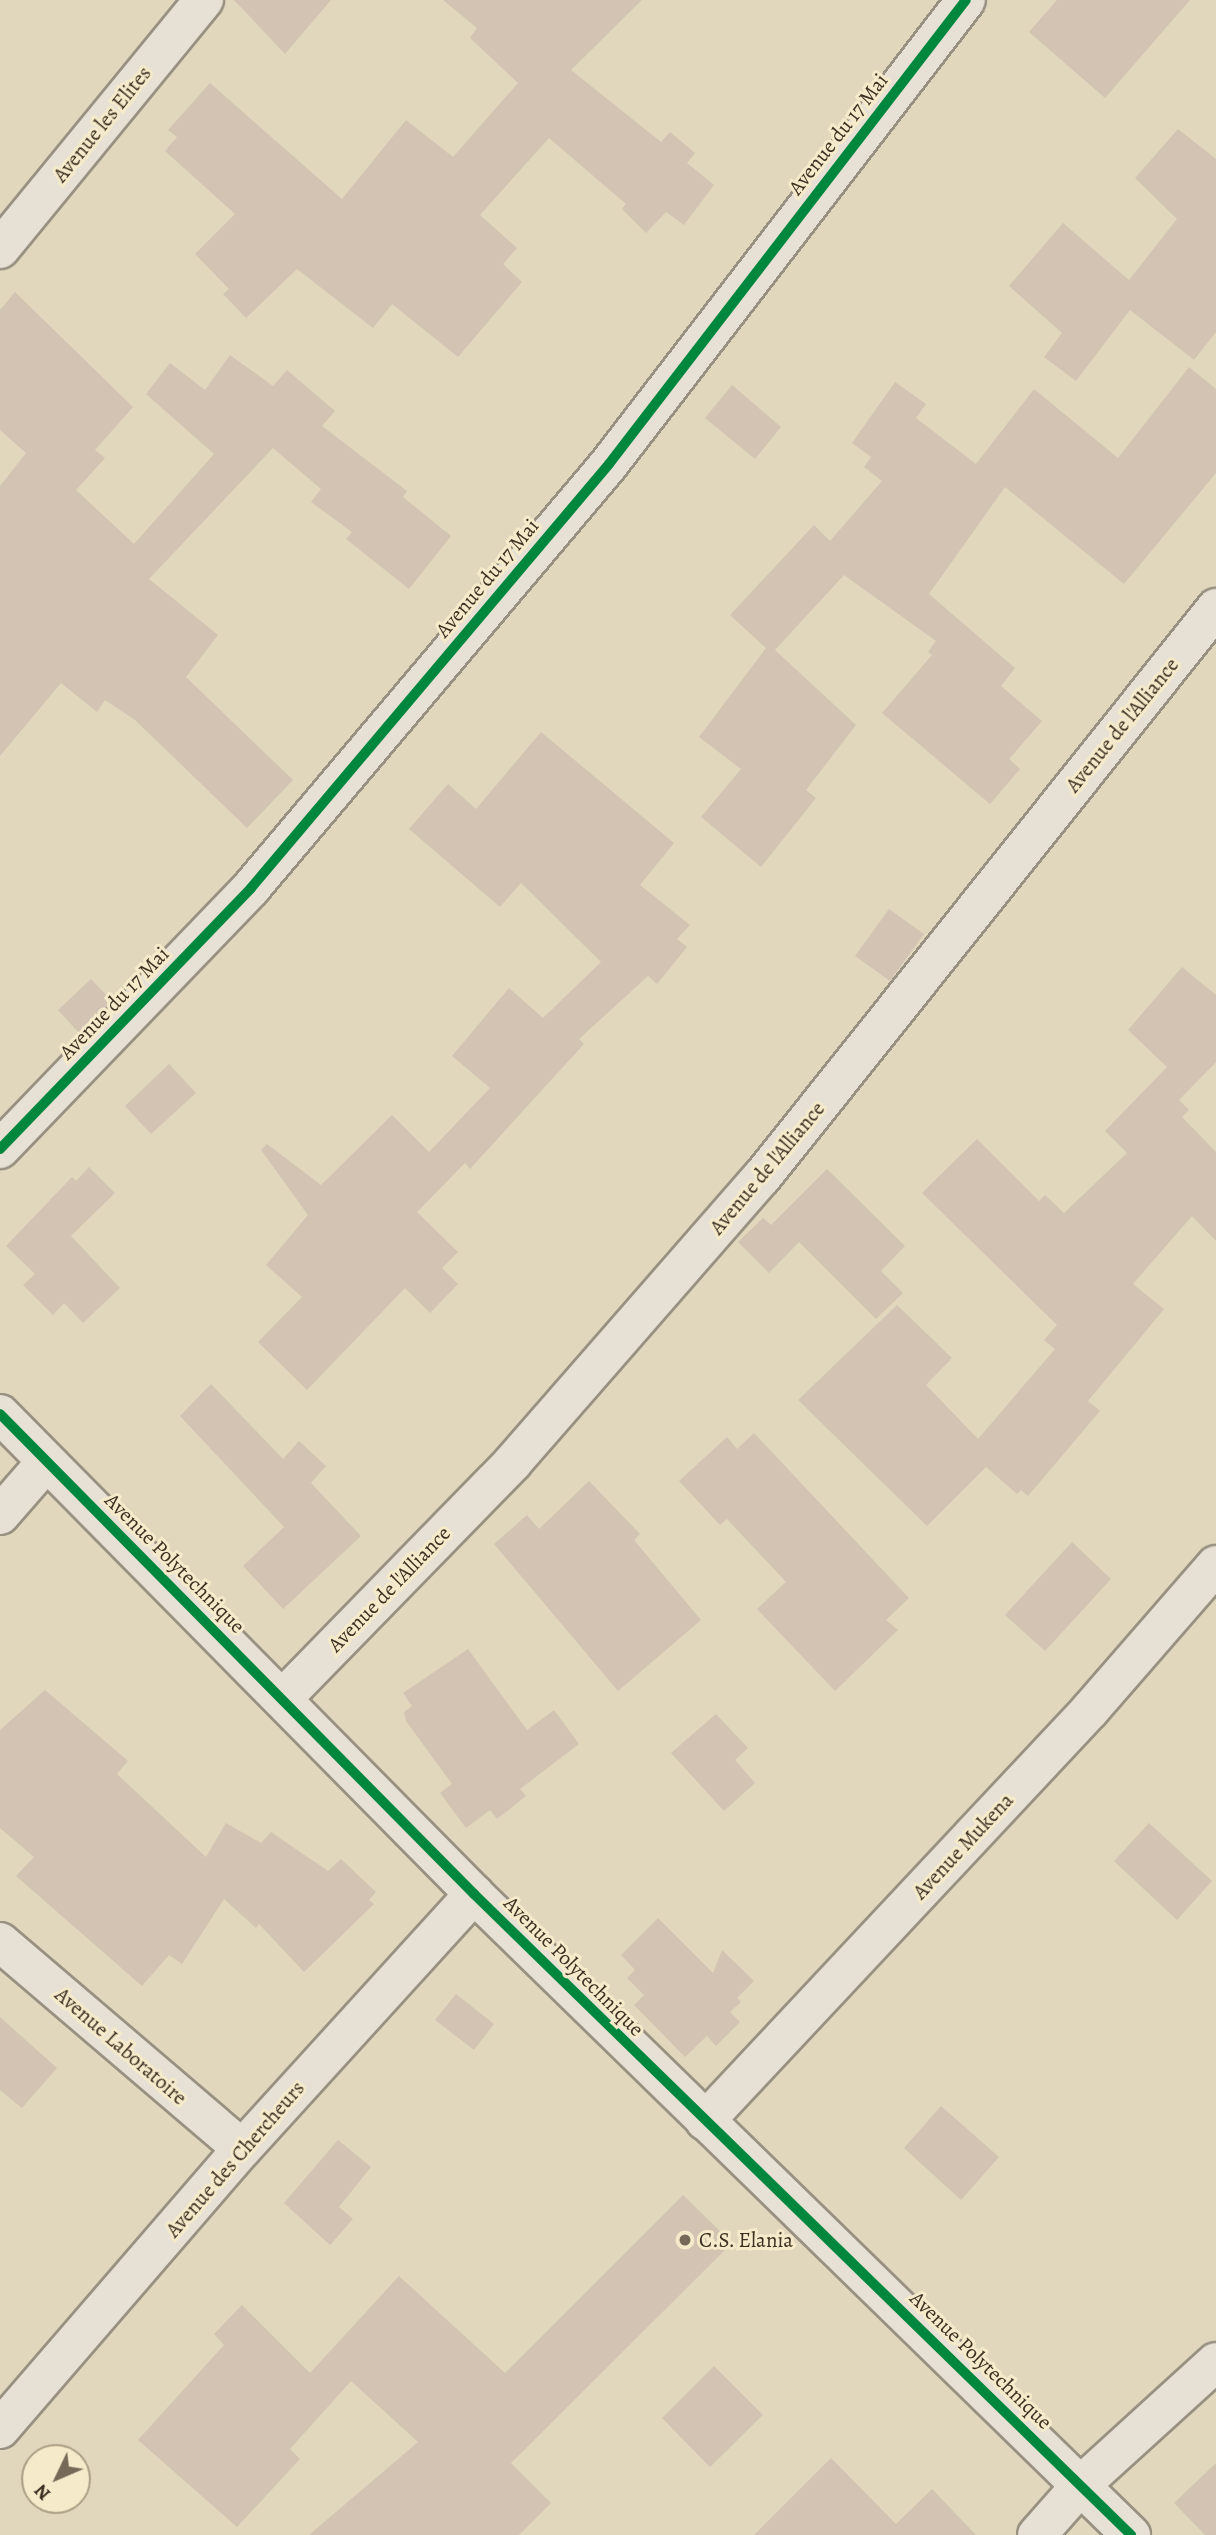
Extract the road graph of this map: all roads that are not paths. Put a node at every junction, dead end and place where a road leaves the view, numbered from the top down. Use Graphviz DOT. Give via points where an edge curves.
graph roads {
  1 [pos="204,0"];
  2 [pos="966,0"];
  3 [pos="0,249"];
  4 [pos="1216,608"];
  5 [pos="0,1149"];
  6 [pos="0,1414"];
  7 [pos="46,1462"];
  8 [pos="0,1515"];
  9 [pos="1216,1566"];
  10 [pos="284,1698"];
  11 [pos="474,1894"];
  12 [pos="0,1942"];
  13 [pos="705,2121"];
  14 [pos="242,2150"];
  15 [pos="1216,2362"];
  16 [pos="0,2429"];
  17 [pos="1082,2484"];
  18 [pos="1037,2535"];
  19 [pos="1131,2535"];
  1 -- 3 [label="street, Avenue les Elites"];
  2 -- 5 [label="street, Avenue du 17 Mai" via="591,485 251,888"];
  4 -- 10 [label="street, Avenue de l'Alliance" via="762,1177 513,1462"];
  6 -- 7 [label="street, Avenue Polytechnique"];
  7 -- 8 [label="street"];
  7 -- 10 [label="street, Avenue Polytechnique"];
  9 -- 13 [label="street, Avenue Mukena" via="1081,1720"];
  10 -- 11 [label="street, Avenue Polytechnique"];
  11 -- 13 [label="street, Avenue Polytechnique"];
  11 -- 14 [label="street, Avenue des Chercheurs"];
  12 -- 14 [label="street, Avenue Laboratoire"];
  13 -- 17 [label="street, Avenue Polytechnique"];
  14 -- 16 [label="street, Avenue des Chercheurs"];
  15 -- 17 [label="street"];
  17 -- 18 [label="street"];
  17 -- 19 [label="street, Avenue Polytechnique"];
}
